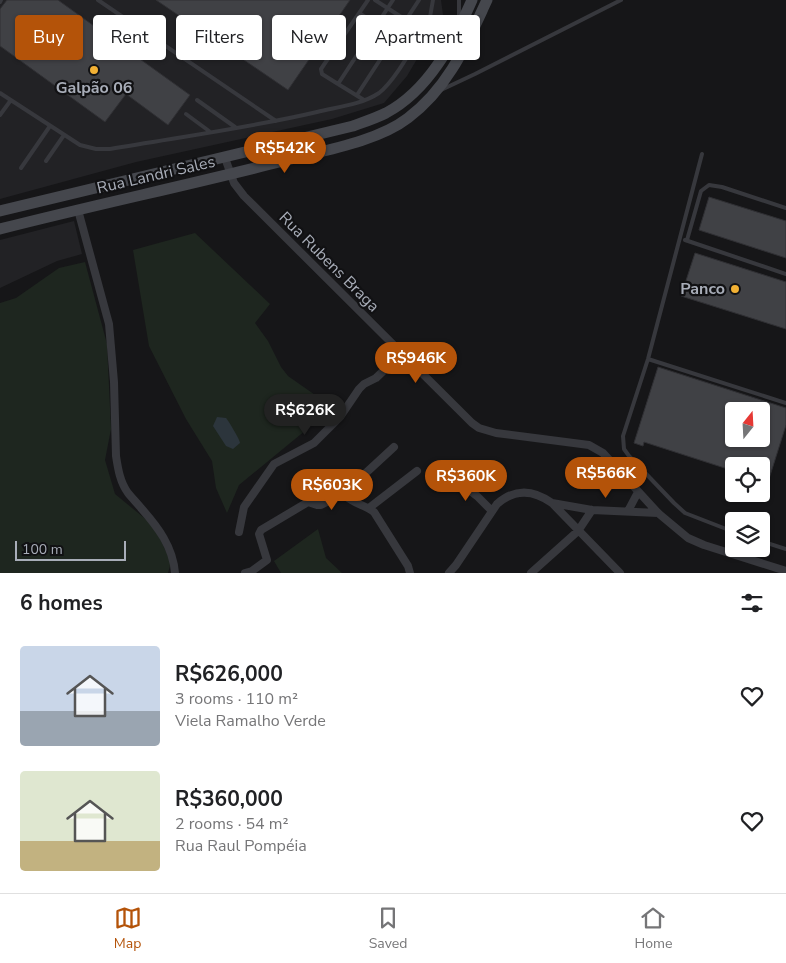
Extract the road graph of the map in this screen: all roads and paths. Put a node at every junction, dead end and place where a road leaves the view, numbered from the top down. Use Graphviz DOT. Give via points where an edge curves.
graph roads {
  1 [pos="98,0"];
  2 [pos="368,0"];
  3 [pos="375,0"];
  4 [pos="393,0"];
  5 [pos="419,0"];
  6 [pos="433,0"];
  7 [pos="459,0"];
  8 [pos="472,0"];
  9 [pos="487,0"];
  10 [pos="621,0"];
  11 [pos="387,8"];
  12 [pos="359,13"];
  13 [pos="362,15"];
  14 [pos="383,15"];
  15 [pos="398,15"];
  16 [pos="409,15"];
  17 [pos="460,15"];
  18 [pos="466,15"];
  19 [pos="480,15"];
  20 [pos="356,56"];
  21 [pos="381,60"];
  22 [pos="441,60"];
  23 [pos="458,60"];
  24 [pos="338,84"];
  25 [pos="0,92"];
  26 [pos="435,93"];
  27 [pos="357,95"];
  28 [pos="11,100"];
  29 [pos="197,100"];
  30 [pos="364,100"];
  31 [pos="186,114"];
  32 [pos="0,115"];
  33 [pos="276,121"];
  34 [pos="50,126"];
  35 [pos="236,128"];
  36 [pos="209,132"];
  37 [pos="64,135"];
  38 [pos="702,154"];
  39 [pos="225,158"];
  40 [pos="46,162"];
  41 [pos="21,168"];
  42 [pos="231,174"];
  43 [pos="786,208"];
  44 [pos="78,210"];
  45 [pos="0,211"];
  46 [pos="0,229"];
  47 [pos="681,238"];
  48 [pos="687,240"];
  49 [pos="786,274"];
  50 [pos="401,354"];
  51 [pos="648,359"];
  52 [pos="786,403"];
  53 [pos="394,448"];
  54 [pos="417,470"];
  55 [pos="454,478"];
  56 [pos="638,492"];
  57 [pos="343,494"];
  58 [pos="552,503"];
  59 [pos="369,508"];
  60 [pos="592,510"];
  61 [pos="492,511"];
  62 [pos="628,511"];
  63 [pos="658,512"];
  64 [pos="725,529"];
  65 [pos="578,531"];
  66 [pos="239,532"];
  67 [pos="770,544"];
  68 [pos="786,549"];
  69 [pos="786,570"];
  70 [pos="250,572"];
  71 [pos="175,573"];
  72 [pos="410,573"];
  73 [pos="449,573"];
  74 [pos="531,573"];
  75 [pos="620,573"];
  1 -- 33 [label="lane"];
  2 -- 12 [label="lane"];
  3 -- 11 [label="lane"];
  4 -- 11 [label="lane"];
  5 -- 16 [label="lane"];
  6 -- 30 [label="lane" via="427,24 394,77 380,92"];
  7 -- 17 [label="lane"];
  8 -- 18 [label="street, Rua Landri Sales"];
  9 -- 19 [label="street, Rua Landri Sales"];
  10 -- 26 [label="lane"];
  11 -- 14 [label="lane"];
  11 -- 15 [label="lane"];
  12 -- 13 [label="lane"];
  12 -- 24 [label="lane" via="322,69 322,74"];
  20 -- 24 [label="lane"];
  21 -- 27 [label="lane"];
  22 -- 39 [label="street, Rua Landri Sales" via="421,84 387,112 353,126"];
  23 -- 26 [label="street, Rua Landri Sales"];
  24 -- 27 [label="lane"];
  25 -- 28 [label="lane"];
  26 -- 42 [label="street, Rua Landri Sales" via="406,120 378,134"];
  27 -- 30 [label="lane"];
  28 -- 32 [label="lane"];
  28 -- 34 [label="lane"];
  29 -- 35 [label="lane"];
  30 -- 33 [label="lane"];
  31 -- 36 [label="lane"];
  33 -- 35 [label="lane"];
  34 -- 37 [label="lane"];
  34 -- 41 [label="lane"];
  35 -- 36 [label="lane"];
  36 -- 37 [label="lane" via="110,149 80,145"];
  37 -- 40 [label="lane"];
  38 -- 47 [label="lane"];
  39 -- 42 [label="street, Rua Rubens Braga"];
  39 -- 45 [label="street, Rua Landri Sales"];
  42 -- 44 [label="street, Rua Landri Sales"];
  42 -- 50 [label="street, Rua Rubens Braga" via="244,196"];
  43 -- 48 [label="lane" via="709,185 701,191"];
  44 -- 46 [label="street, Rua Landri Sales"];
  44 -- 71 [label="street" via="109,324 117,468 128,494 159,529 168,545"];
  47 -- 48 [label="lane"];
  47 -- 51 [label="lane"];
  48 -- 49 [label="lane"];
  50 -- 56 [label="street, Rua Rubens Braga" via="479,428 589,445 603,453"];
  50 -- 66 [label="street" via="359,389 340,417 314,443 274,464 244,507"];
  51 -- 52 [label="lane"];
  51 -- 64 [label="lane" via="623,436 624,449 685,513"];
  53 -- 57 [label="street"];
  54 -- 59 [label="street"];
  55 -- 61 [label="street"];
  56 -- 62 [label="street"];
  56 -- 63 [label="street, Rua Rubens Braga"];
  57 -- 59 [label="street" via="354,503"];
  57 -- 70 [label="street" via="321,505 308,502 261,530 259,534 267,560"];
  58 -- 60 [label="street"];
  58 -- 61 [label="street" via="535,493 520,493 503,498"];
  58 -- 65 [label="street"];
  59 -- 72 [label="street"];
  60 -- 62 [label="street"];
  60 -- 65 [label="street"];
  61 -- 73 [label="street"];
  62 -- 63 [label="street"];
  63 -- 69 [label="street, Rua Rubens Braga" via="688,538"];
  65 -- 74 [label="street"];
  65 -- 75 [label="street"];
  67 -- 68 [label="lane"];
}
